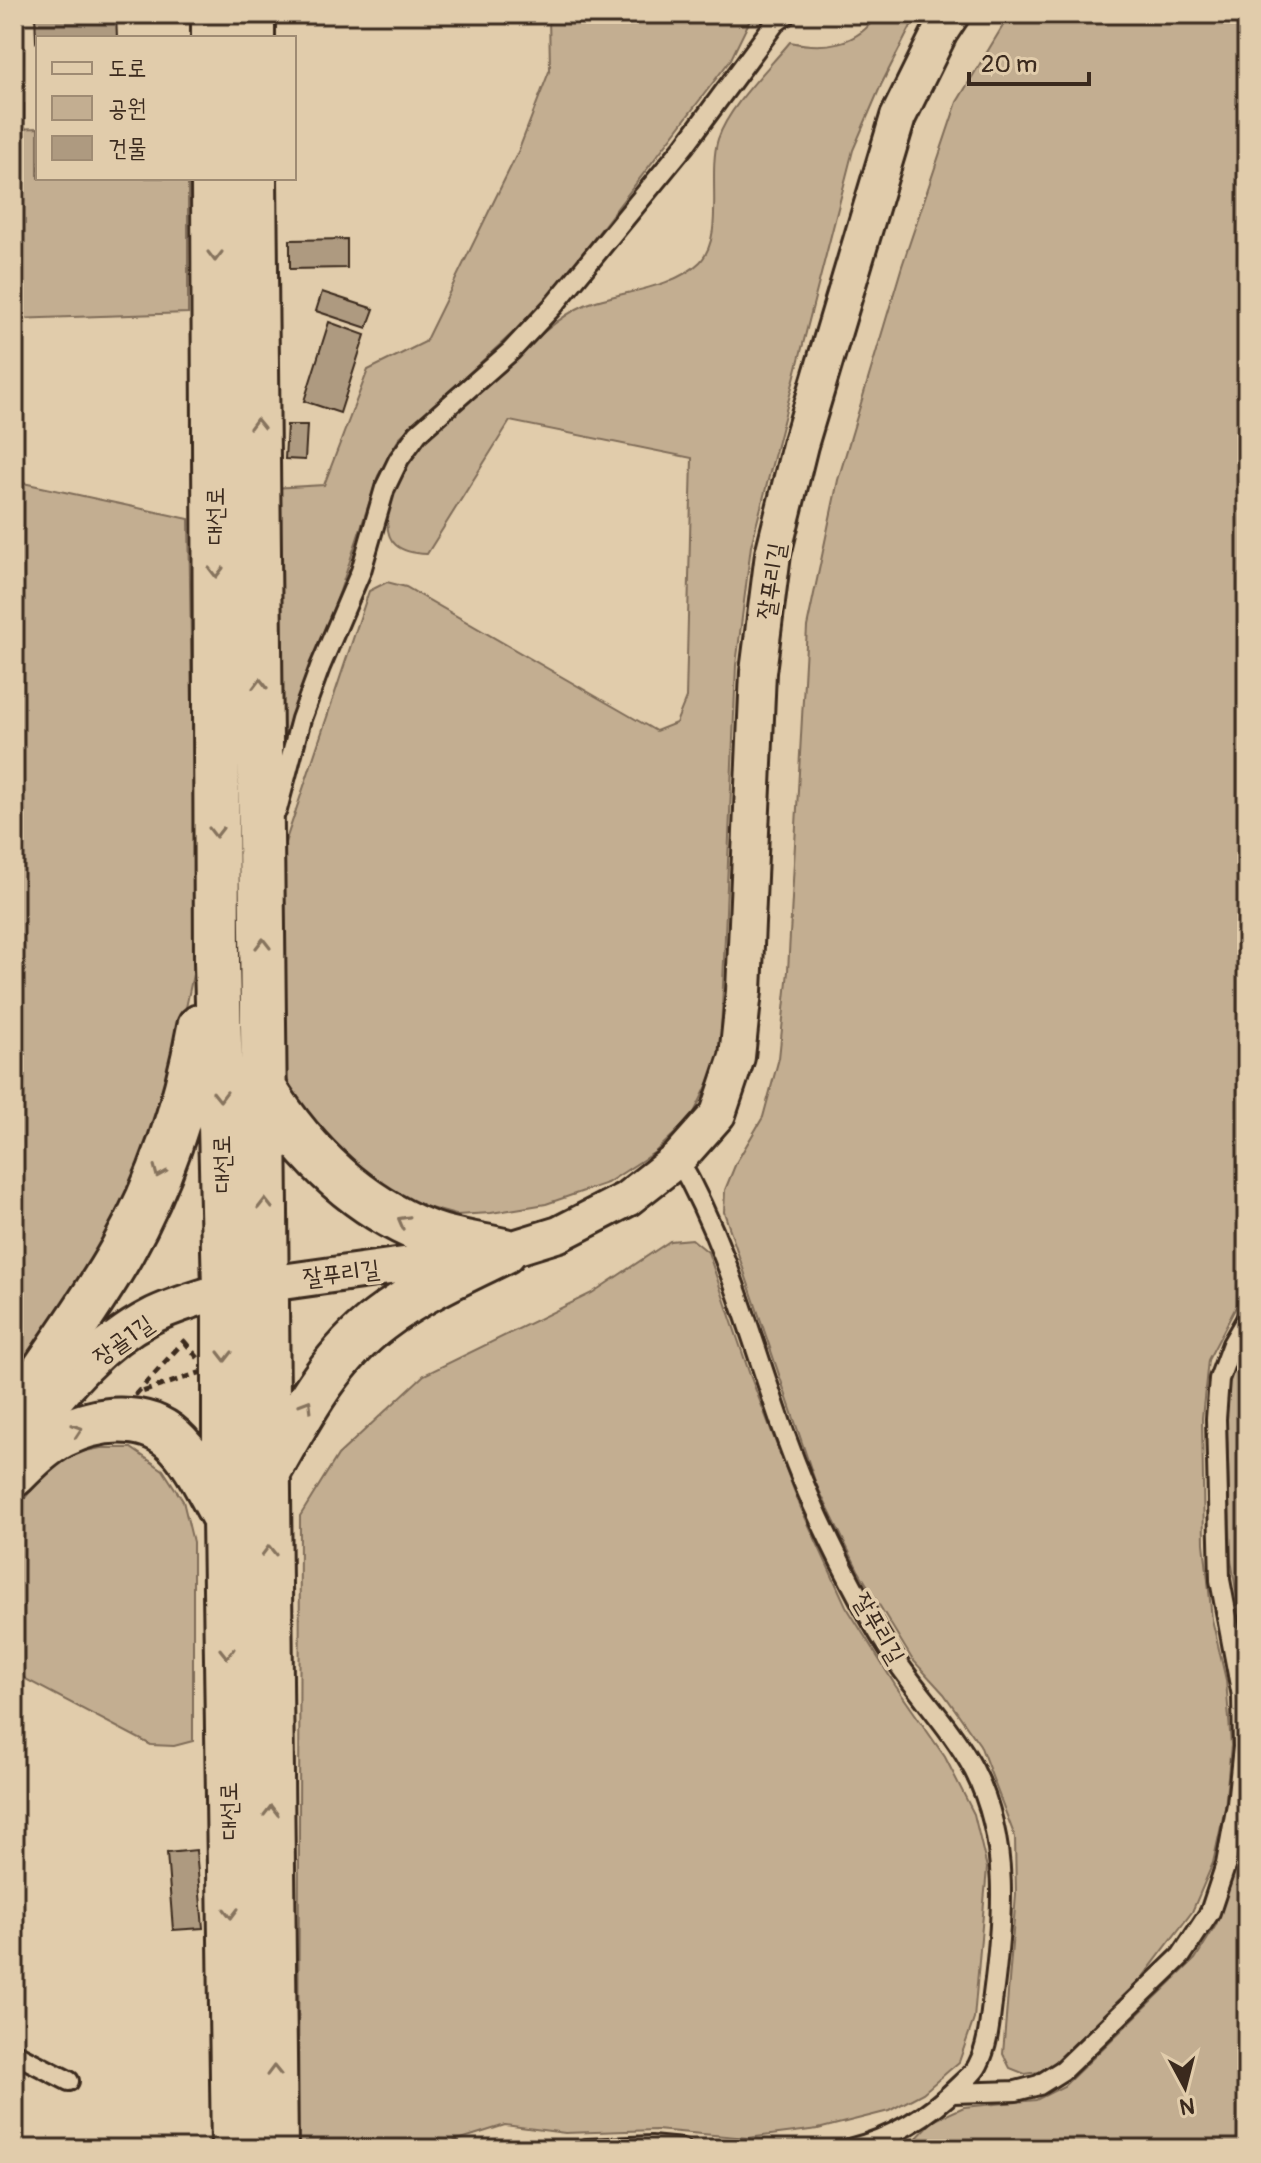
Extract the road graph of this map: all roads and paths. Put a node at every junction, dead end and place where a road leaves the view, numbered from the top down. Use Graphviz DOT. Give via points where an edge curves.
graph roads {
  1 [pos="214,14"];
  2 [pos="252,14"];
  3 [pos="787,14"];
  4 [pos="952,14"];
  5 [pos="214,36"];
  6 [pos="252,36"];
  7 [pos="214,180"];
  8 [pos="254,180"];
  9 [pos="262,872"];
  10 [pos="217,962"];
  11 [pos="264,1089"];
  12 [pos="678,1159"];
  13 [pos="504,1251"];
  14 [pos="245,1286"];
  15 [pos="1247,1318"];
  16 [pos="208,1370"];
  17 [pos="14,1416"];
  18 [pos="14,1450"];
  19 [pos="268,1472"];
  20 [pos="14,1474"];
  21 [pos="225,1519"];
  22 [pos="14,2053"];
  23 [pos="69,2081"];
  24 [pos="953,2093"];
  25 [pos="234,2149"];
  26 [pos="275,2149"];
  27 [pos="587,2149"];
  28 [pos="682,2149"];
  29 [pos="849,2149"];
  1 -- 5 [label="street"];
  2 -- 6 [label="street"];
  3 -- 9 [label="lane" via="554,305 511,351 418,433 399,459 301,719"];
  4 -- 12 [label="street, 잘푸리길" via="898,117 800,445 773,554 758,672 737,1057 718,1114"];
  7 -- 10 [label="street, 대선로, one-way"];
  9 -- 8 [label="street, 대선로, one-way"];
  11 -- 9 [label="street, 대선로, one-way"];
  10 -- 14 [label="street, 대선로, one-way"];
  10 -- 17 [label="street, one-way" via="178,1127 145,1207 121,1253"];
  13 -- 11 [label="street, one-way" via="426,1233 349,1188 307,1149"];
  14 -- 11 [label="street, 대선로, one-way"];
  12 -- 13 [label="street, 잘푸리길" via="627,1199 559,1234"];
  12 -- 24 [label="lane, 잘푸리길" via="712,1223 781,1429 819,1518 895,1659 974,1770 991,1814 1001,1858 1002,1905 990,2023 977,2068"];
  13 -- 14 [label="street, 잘푸리길"];
  19 -- 13 [label="street, one-way" via="312,1396 378,1321"];
  14 -- 18 [label="street, 장골1길" via="188,1301 115,1340 73,1377"];
  14 -- 19 [label="street, 대선로"];
  14 -- 21 [label="street, 대선로, one-way"];
  15 -- 24 [label="lane" via="1219,1379 1216,1419 1220,1580 1242,1696 1243,1747 1226,1864 1210,1912 1181,1956 1063,2070 1016,2091"];
  16 -- 16 [label="path" via="184,1341 136,1394 194,1375"];
  26 -- 19 [label="street, 대선로, one-way"];
  20 -- 21 [label="street, one-way" via="62,1435 97,1423 149,1423 181,1449"];
  21 -- 25 [label="street, 대선로, one-way"];
  22 -- 23 [label="lane"];
  24 -- 29 [label="lane, 잘푸리길" via="921,2119"];
  27 -- 28 [label="lane"];
}
